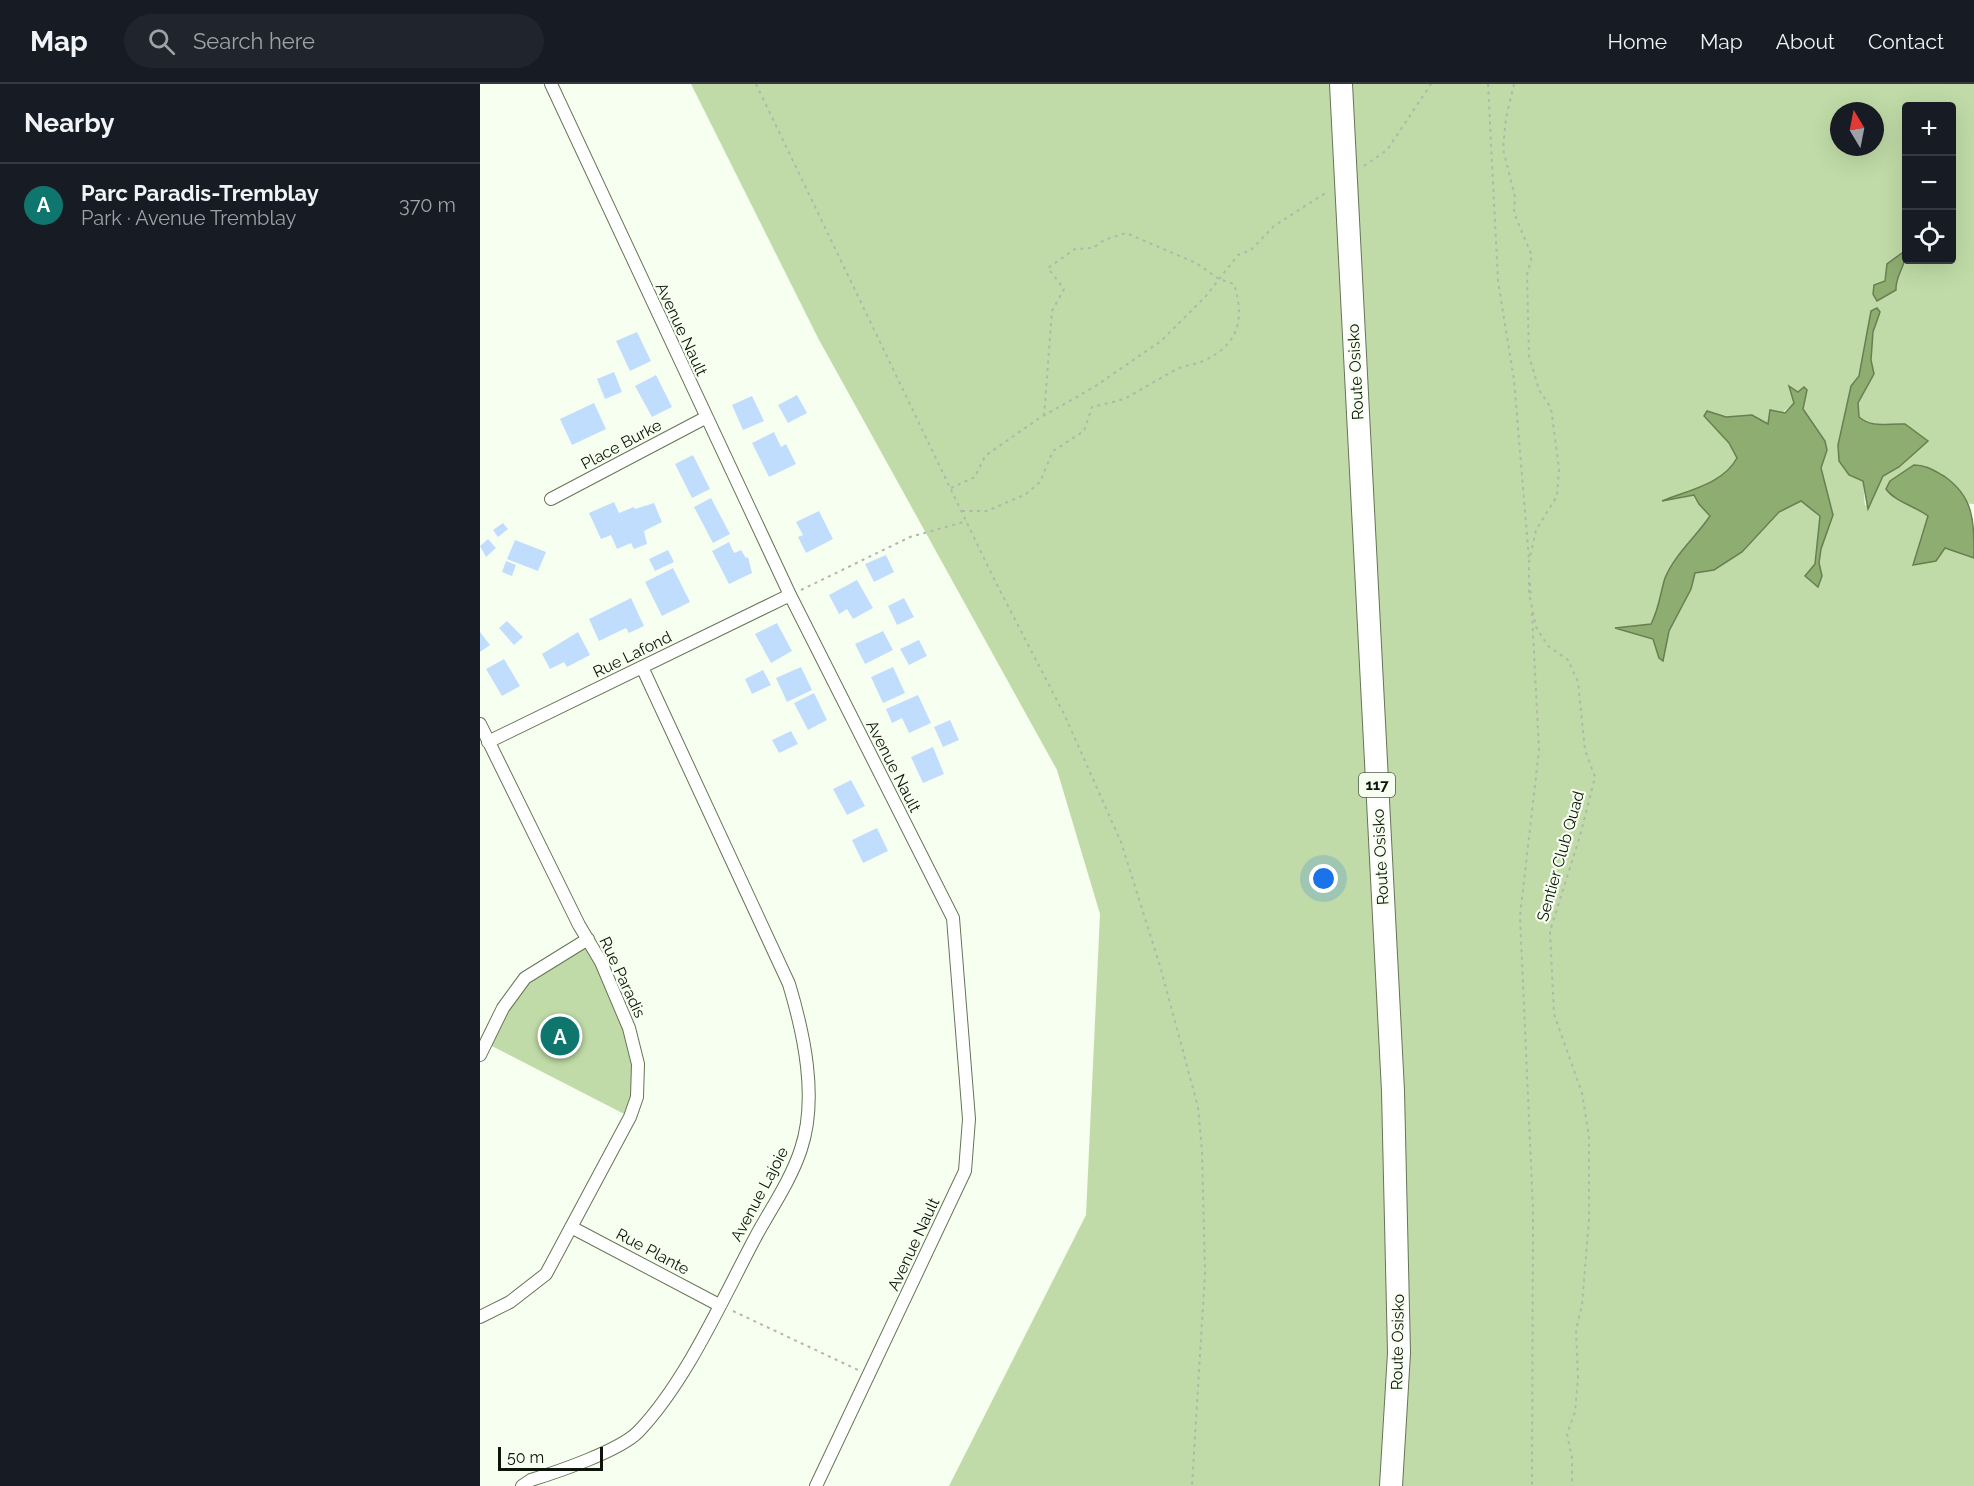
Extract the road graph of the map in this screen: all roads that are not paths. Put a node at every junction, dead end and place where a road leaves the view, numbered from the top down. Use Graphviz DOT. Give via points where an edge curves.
graph roads {
  1 [pos="551,84"];
  2 [pos="1341,84"];
  3 [pos="705,418"];
  4 [pos="551,499"];
  5 [pos="790,595"];
  6 [pos="642,667"];
  7 [pos="480,724"];
  8 [pos="488,742"];
  9 [pos="588,939"];
  10 [pos="480,1054"];
  11 [pos="571,1227"];
  12 [pos="719,1305"];
  13 [pos="480,1317"];
  14 [pos="522,1486"];
  15 [pos="816,1486"];
  16 [pos="1391,1486"];
  1 -- 3 [label="street, Avenue Nault"];
  2 -- 16 [label="highway, Route Osisko / 117" via="1393,1102 1399,1353"];
  3 -- 4 [label="street, Place Burke"];
  3 -- 5 [label="street, Avenue Nault"];
  5 -- 6 [label="street, Rue Lafond"];
  5 -- 15 [label="street, Avenue Nault" via="953,918 969,1119 965,1171"];
  6 -- 8 [label="street, Rue Lafond"];
  6 -- 12 [label="street, Avenue Lajoie" via="781,963 800,1020 808,1068 801,1149"];
  7 -- 8 [label="street, Rue Paradis"];
  8 -- 9 [label="street, Rue Paradis"];
  9 -- 10 [label="street" via="525,978 503,1008"];
  9 -- 11 [label="street, Rue Paradis" via="629,1028 638,1064 637,1097 622,1135"];
  11 -- 12 [label="street, Rue Plante"];
  11 -- 13 [label="street, Rue Paradis" via="546,1274 510,1302"];
  12 -- 14 [label="street, Avenue Lajoie" via="662,1406 637,1433 590,1458"];
}
